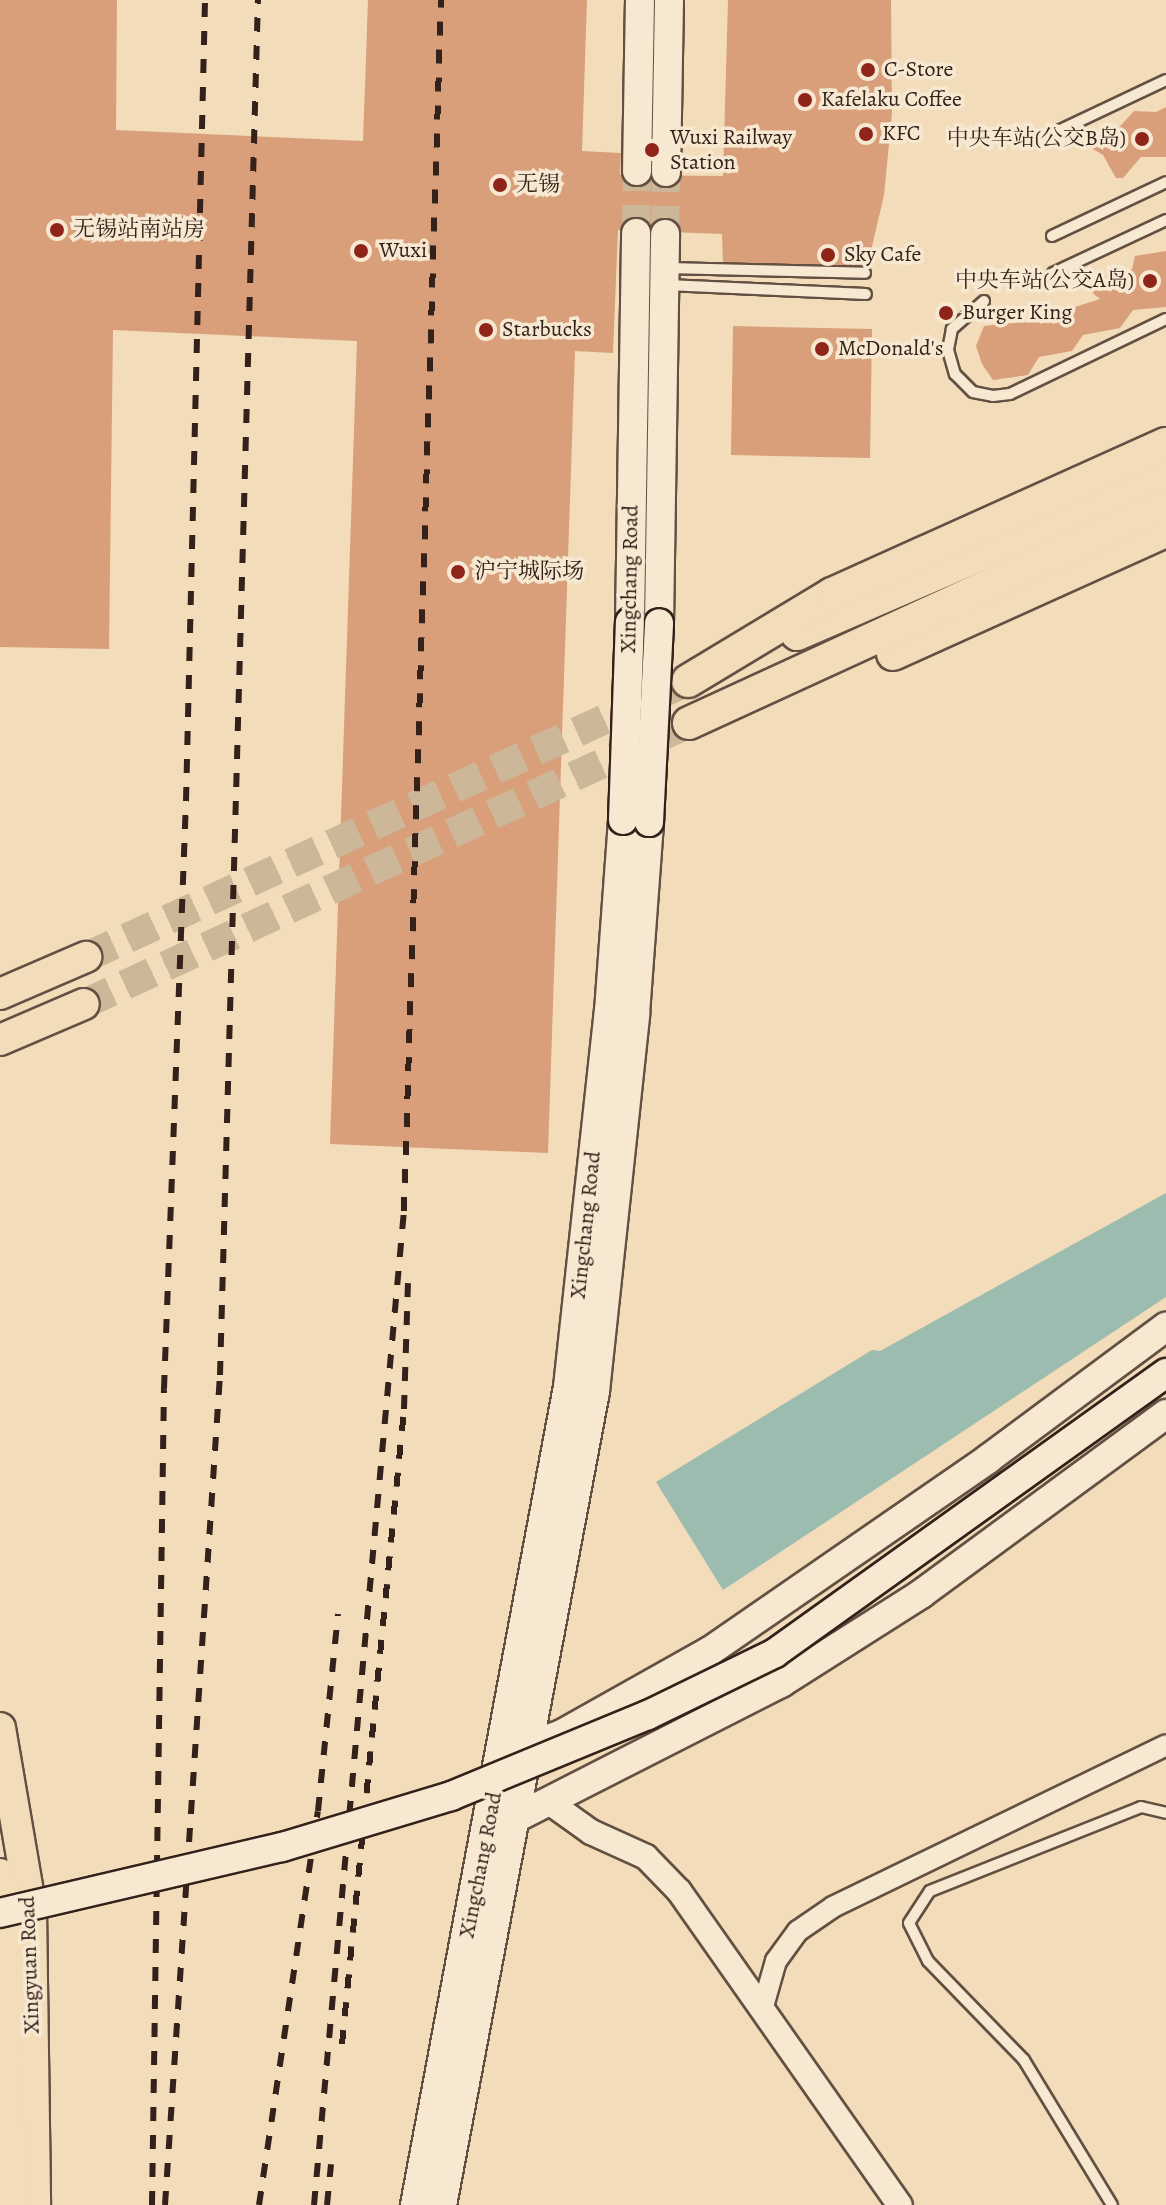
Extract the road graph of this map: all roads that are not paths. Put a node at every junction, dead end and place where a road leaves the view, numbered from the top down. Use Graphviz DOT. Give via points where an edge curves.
graph roads {
  1 [pos="640,0"];
  2 [pos="669,0"];
  3 [pos="1166,80"];
  4 [pos="1054,133"];
  5 [pos="637,171"];
  6 [pos="666,172"];
  7 [pos="1166,182"];
  8 [pos="1166,220"];
  9 [pos="636,233"];
  10 [pos="665,234"];
  11 [pos="1052,236"];
  12 [pos="865,273"];
  13 [pos="1053,273"];
  14 [pos="665,276"];
  15 [pos="866,294"];
  16 [pos="984,301"];
  17 [pos="1166,319"];
  18 [pos="1166,444"];
  19 [pos="1166,474"];
  20 [pos="1166,504"];
  21 [pos="1166,531"];
  22 [pos="636,821"];
  23 [pos="86,957"];
  24 [pos="0,994"];
  25 [pos="84,1004"];
  26 [pos="0,1040"];
  27 [pos="1166,1327"];
  28 [pos="1166,1373"];
  29 [pos="1166,1414"];
  30 [pos="0,1728"];
  31 [pos="1166,1745"];
  32 [pos="529,1746"];
  33 [pos="501,1758"];
  34 [pos="549,1802"];
  35 [pos="1166,1813"];
  36 [pos="515,1820"];
  37 [pos="488,1829"];
  38 [pos="0,1874"];
  39 [pos="0,1913"];
  40 [pos="762,2010"];
  41 [pos="10,2205"];
  42 [pos="35,2205"];
  43 [pos="415,2205"];
  44 [pos="442,2205"];
  45 [pos="900,2205"];
  46 [pos="1112,2205"];
  1 -- 5 [label="main road"];
  2 -- 6 [label="main road"];
  3 -- 4 [label="lane"];
  7 -- 11 [label="lane"];
  8 -- 13 [label="lane"];
  9 -- 22 [label="main road, Xingchang Road, bridge" via="630,622"];
  10 -- 14 [label="main road, Xingchang Road"];
  12 -- 14 [label="lane"];
  14 -- 15 [label="lane"];
  14 -- 22 [label="main road, Xingchang Road, bridge" via="659,623"];
  16 -- 17 [label="lane" via="952,329 948,350 955,374 973,392 993,396 1010,394"];
  18 -- 19 [label="highway" via="832,594 688,681"];
  20 -- 21 [label="highway" via="689,723 816,688"];
  22 -- 32 [label="main road, Xingchang Road" via="635,1014 595,1391"];
  22 -- 33 [label="main road, Xingchang Road" via="609,1011 568,1387"];
  23 -- 24 [label="main road"];
  25 -- 26 [label="main road"];
  27 -- 32 [label="main road" via="988,1459 710,1651 562,1734"];
  28 -- 39 [label="main road, bridge" via="775,1653 648,1715 451,1796 282,1847"];
  29 -- 34 [label="main road" via="921,1594 794,1675"];
  30 -- 42 [label="main road, Xingyuan Road" via="31,1909"];
  31 -- 40 [label="street" via="833,1907 798,1931 776,1961"];
  32 -- 33 [label="main road"];
  32 -- 36 [label="main road, Xingchang Road"];
  33 -- 37 [label="main road, Xingchang Road"];
  34 -- 36 [label="main road"];
  34 -- 40 [label="street" via="591,1832 646,1857 679,1891"];
  35 -- 46 [label="lane" via="1141,1807 930,1891 909,1923 928,1961 1024,2060"];
  36 -- 37 [label="main road"];
  36 -- 44 [label="main road, Xingchang Road"];
  37 -- 43 [label="main road, Xingchang Road"];
  38 -- 41 [label="main road, Xingyuan Road" via="6,1911"];
  40 -- 45 [label="street"];
}
